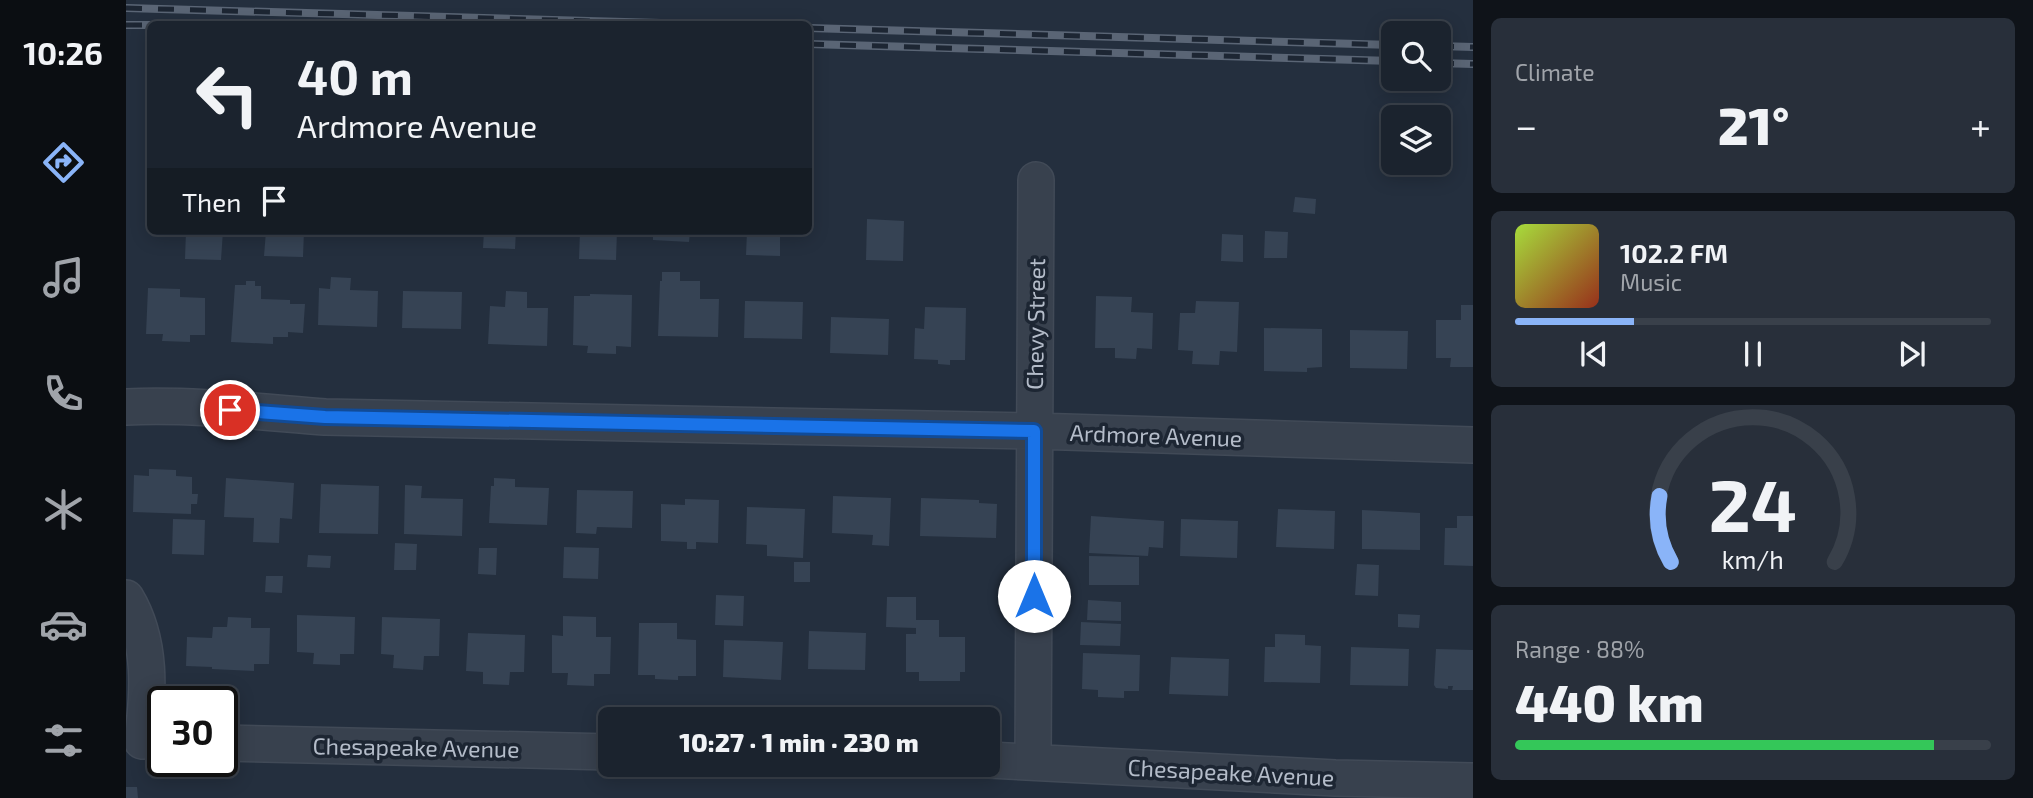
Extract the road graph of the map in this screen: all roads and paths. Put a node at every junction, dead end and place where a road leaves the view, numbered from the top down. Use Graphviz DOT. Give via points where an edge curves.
graph roads {
  1 [pos="1036,180"];
  2 [pos="126,407"];
  3 [pos="1034,431"];
  4 [pos="1473,445"];
  5 [pos="126,598"];
  6 [pos="144,741"];
  7 [pos="238,743"];
  8 [pos="598,752"];
  9 [pos="1000,761"];
  10 [pos="1033,762"];
  11 [pos="1473,781"];
  12 [pos="1335,788"];
  1 -- 3 [label="street, Chevy Street"];
  2 -- 3 [label="street, Ardmore Avenue" via="325,417"];
  3 -- 4 [label="street, Ardmore Avenue"];
  3 -- 10 [label="street, Chevy Street"];
  5 -- 6 [label="street" via="147,663"];
  7 -- 8 [label="street, Chesapeake Avenue"];
  9 -- 10 [label="street, Chesapeake Avenue"];
  10 -- 12 [label="street, Chesapeake Avenue"];
  11 -- 12 [label="street, Chesapeake Avenue"];
}
